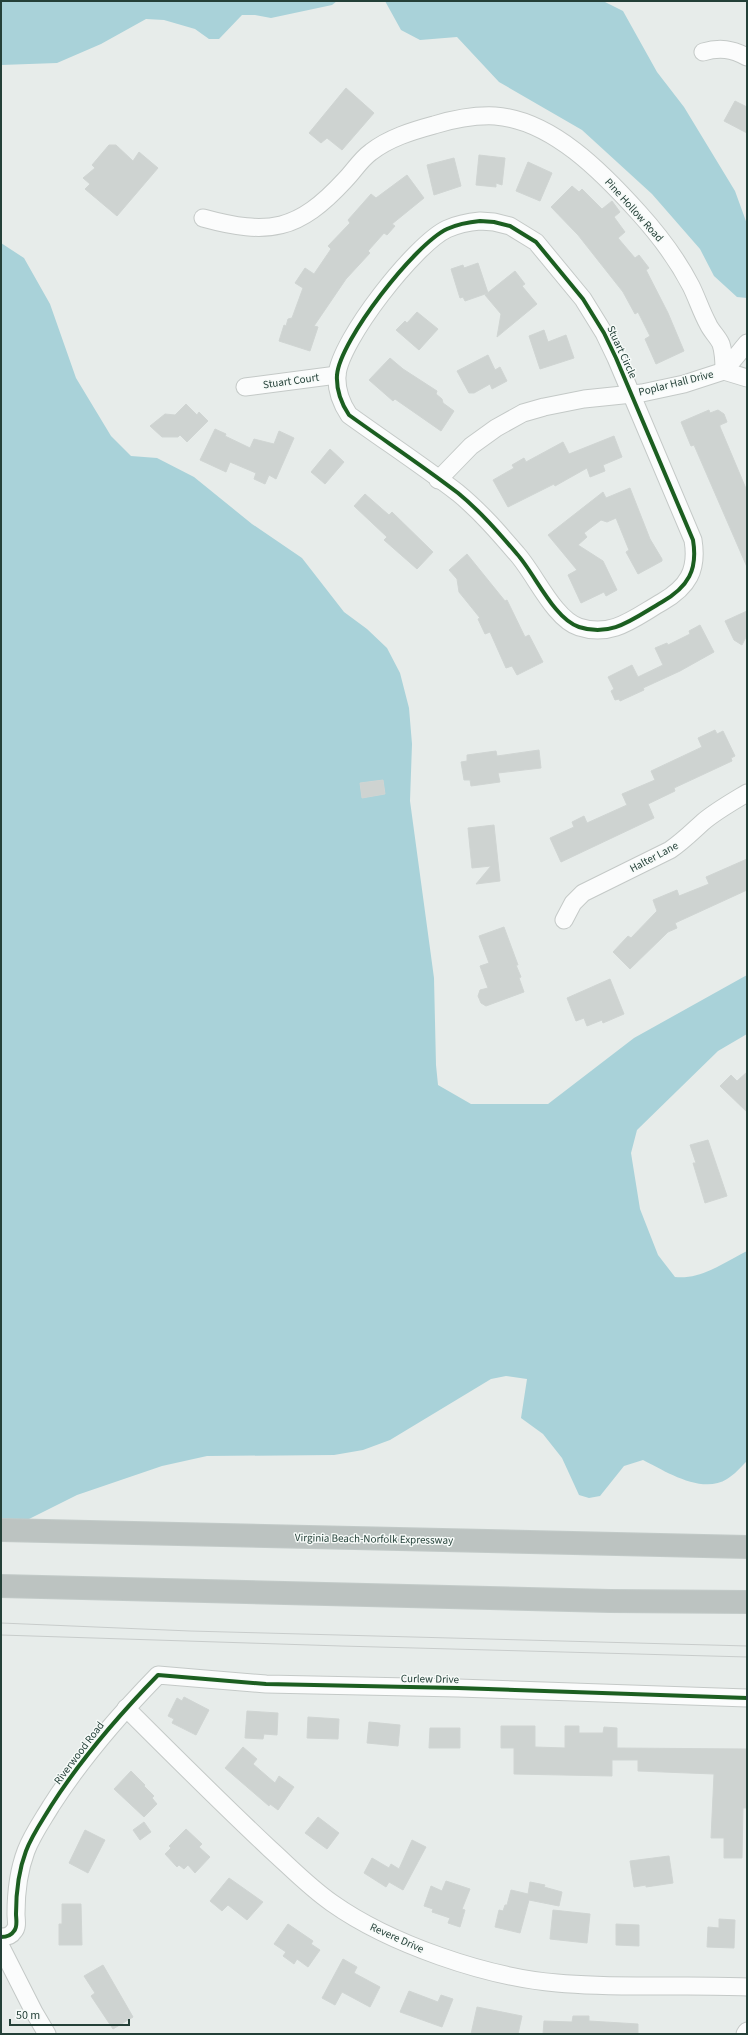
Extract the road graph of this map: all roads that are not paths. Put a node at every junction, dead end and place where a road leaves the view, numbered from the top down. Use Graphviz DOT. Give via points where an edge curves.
graph roads {
  1 [pos="703,52"];
  2 [pos="747,57"];
  3 [pos="203,218"];
  4 [pos="747,343"];
  5 [pos="724,371"];
  6 [pos="337,375"];
  7 [pos="747,378"];
  8 [pos="245,387"];
  9 [pos="632,394"];
  10 [pos="438,480"];
  11 [pos="747,793"];
  12 [pos="564,920"];
  13 [pos="1,1530"];
  14 [pos="747,1547"];
  15 [pos="1,1586"];
  16 [pos="747,1602"];
  17 [pos="747,1698"];
  18 [pos="126,1708"];
  19 [pos="1,1937"];
  20 [pos="1,1947"];
  21 [pos="747,1987"];
  22 [pos="48,2034"];
  1 -- 2 [label="street" via="724,48"];
  3 -- 5 [label="street, Pine Hollow Road" via="254,228 274,227 292,222 312,211 370,153 387,142 419,129 475,116 518,120 556,138 586,160 616,187 646,221 676,262 690,285 708,325 721,343"];
  4 -- 5 [label="street, Poplar Hall Drive"];
  5 -- 7 [label="street, Poplar Hall Drive"];
  5 -- 9 [label="street, Poplar Hall Drive" via="684,384"];
  6 -- 8 [label="street, Stuart Court"];
  6 -- 9 [label="street, Stuart Circle" via="341,360 358,327 376,301 428,241 463,223 494,222 510,226 536,242 583,299 604,333"];
  6 -- 10 [label="street, Stuart Circle" via="337,388 342,404 350,415"];
  9 -- 10 [label="street, Poplar Hall Drive" via="584,399 523,414 496,428 471,446"];
  9 -- 10 [label="street, Stuart Circle" via="693,540 695,553 691,572 678,592 617,628 592,631 577,626 563,617 520,556 493,526 458,494"];
  11 -- 12 [label="street, Halter Lane" via="703,822 670,850 583,893 573,903"];
  13 -- 14 [label="highway, Virginia Beach-Norfolk Expressway"];
  15 -- 16 [label="highway"];
  17 -- 18 [label="street, Curlew Drive" via="266,1684 158,1675"];
  18 -- 19 [label="street, Riverwood Road" via="62,1789 36,1830 19,1873 16,1896 17,1927 8,1936"];
  18 -- 21 [label="street, Revere Drive" via="299,1877 358,1920 417,1947 453,1961 555,1983 615,1987"];
  20 -- 22 [label="street"];
}
